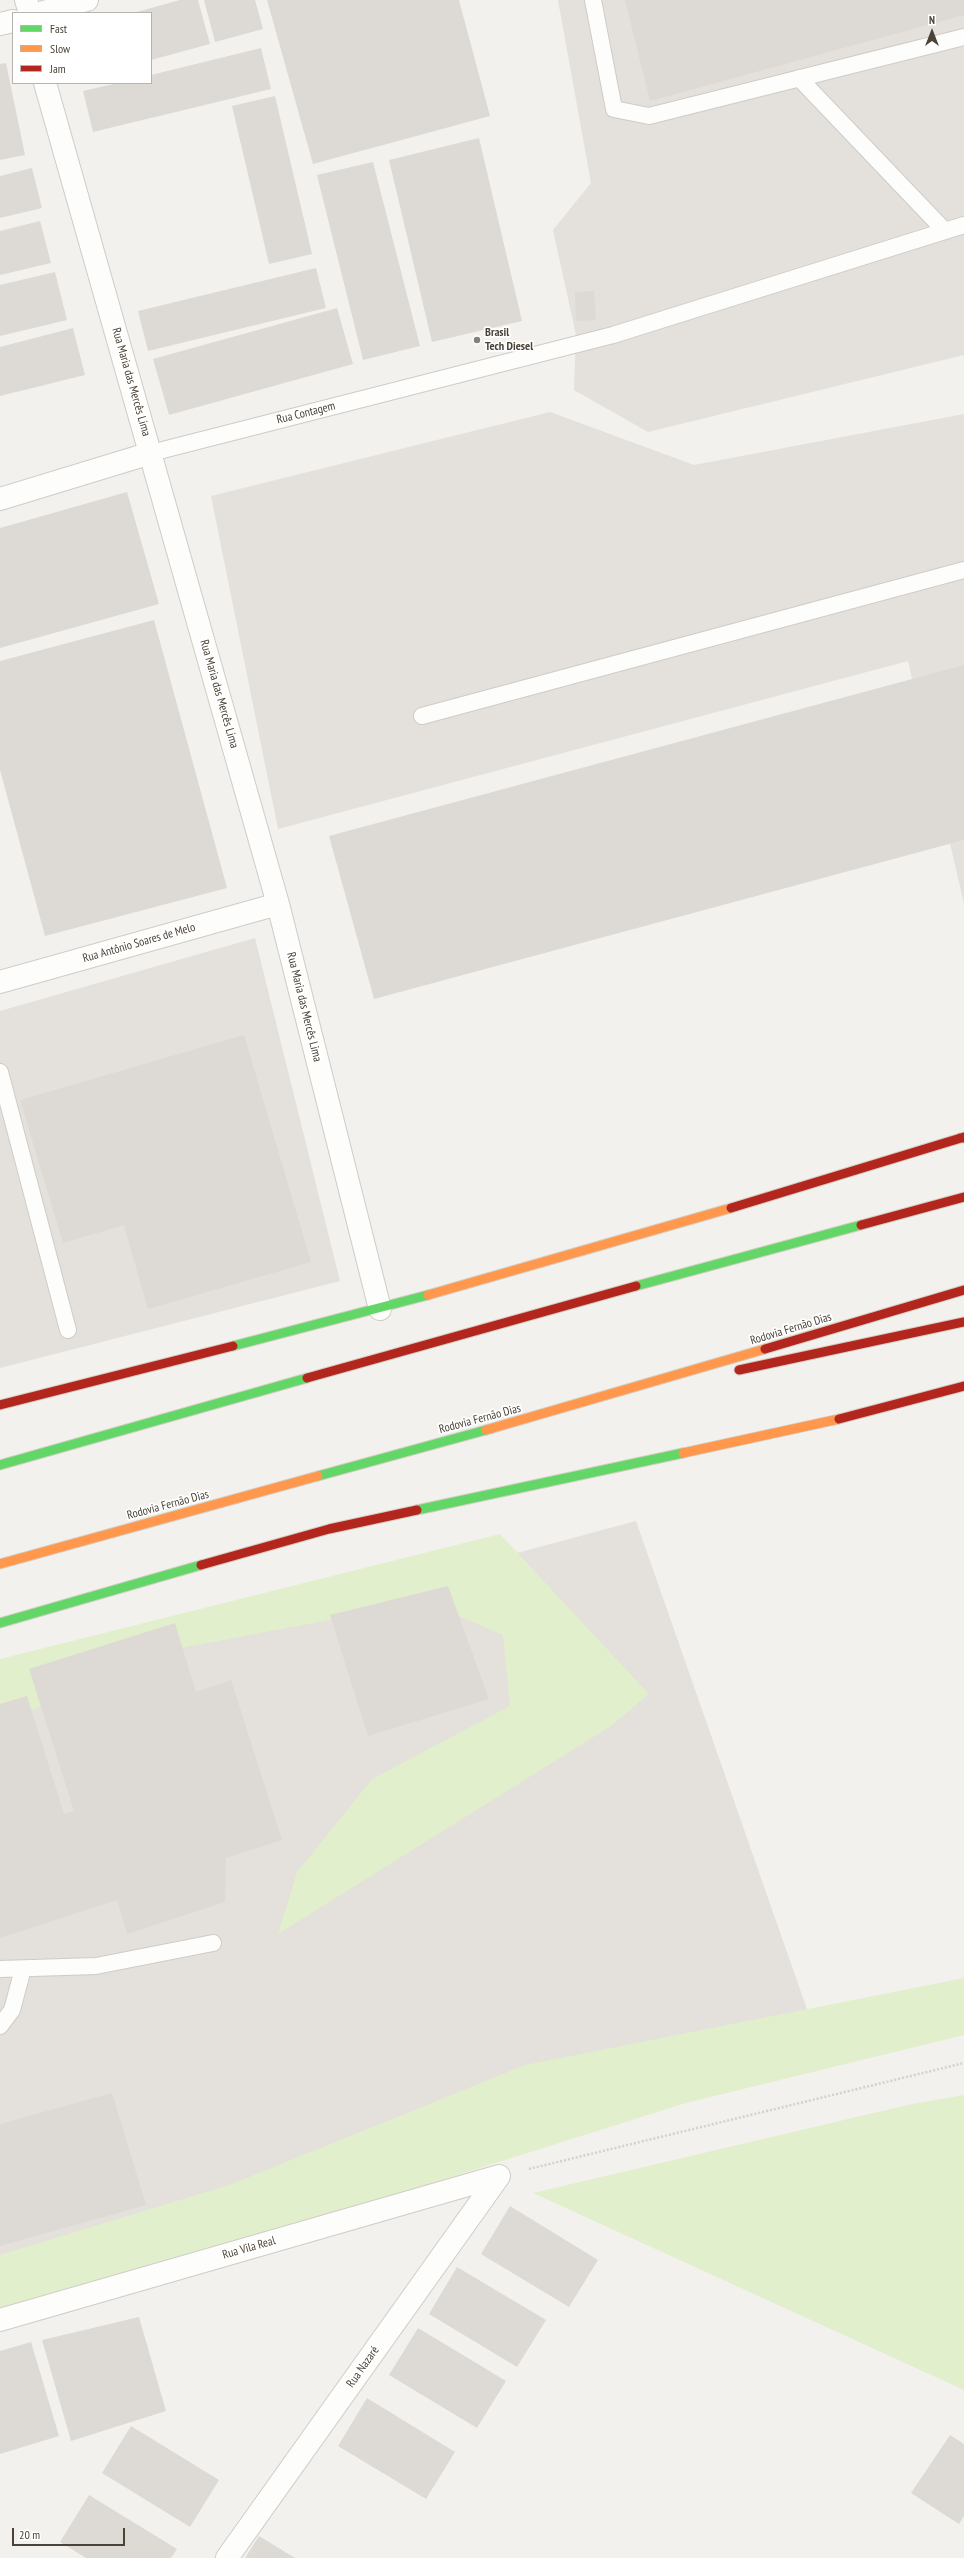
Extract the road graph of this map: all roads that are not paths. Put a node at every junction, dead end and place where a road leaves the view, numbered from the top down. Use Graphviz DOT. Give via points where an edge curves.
graph roads {
  1 [pos="26,0"];
  2 [pos="87,0"];
  3 [pos="592,0"];
  4 [pos="30,12"];
  5 [pos="44,12"];
  6 [pos="12,21"];
  7 [pos="0,24"];
  8 [pos="964,37"];
  9 [pos="799,78"];
  10 [pos="45,84"];
  11 [pos="964,225"];
  12 [pos="945,231"];
  13 [pos="151,453"];
  14 [pos="0,499"];
  15 [pos="964,570"];
  16 [pos="422,716"];
  17 [pos="278,904"];
  18 [pos="0,982"];
  19 [pos="0,1072"];
  20 [pos="963,1138"];
  21 [pos="964,1197"];
  22 [pos="964,1290"];
  23 [pos="380,1309"];
  24 [pos="964,1322"];
  25 [pos="68,1330"];
  26 [pos="732,1372"];
  27 [pos="694,1380"];
  28 [pos="964,1386"];
  29 [pos="0,1405"];
  30 [pos="570,1406"];
  31 [pos="0,1465"];
  32 [pos="0,1564"];
  33 [pos="0,1623"];
  34 [pos="213,1943"];
  35 [pos="0,1969"];
  36 [pos="23,1969"];
  37 [pos="0,2026"];
  38 [pos="499,2176"];
  39 [pos="0,2320"];
  40 [pos="227,2558"];
  1 -- 4 [label="street"];
  2 -- 5 [label="street"];
  3 -- 9 [label="lane" via="614,109 649,116"];
  6 -- 7 [label="street"];
  8 -- 9 [label="lane"];
  9 -- 12 [label="lane"];
  10 -- 13 [label="street, Rua Maria das Mercês Lima"];
  11 -- 12 [label="lane, Rua Contagem"];
  12 -- 13 [label="lane, Rua Contagem" via="613,335"];
  13 -- 14 [label="street, Rua Contagem"];
  13 -- 17 [label="street, Rua Maria das Mercês Lima"];
  15 -- 16 [label="lane"];
  17 -- 18 [label="street, Rua Antônio Soares de Melo"];
  17 -- 23 [label="street, Rua Maria das Mercês Lima"];
  19 -- 25 [label="lane"];
  20 -- 23 [label="main road" via="797,1189"];
  21 -- 31 [label="main road" via="485,1327"];
  22 -- 30 [label="main road, Rodovia Fernão Dias"];
  23 -- 29 [label="main road"];
  24 -- 26 [label="main road"];
  27 -- 30 [label="main road"];
  28 -- 33 [label="main road" via="870,1412 329,1529"];
  30 -- 32 [label="main road, Rodovia Fernão Dias"];
  34 -- 36 [label="lane" via="96,1966"];
  35 -- 36 [label="lane"];
  36 -- 37 [label="lane" via="12,2010"];
  38 -- 39 [label="street, Rua Vila Real"];
  38 -- 40 [label="street, Rua Nazaré"];
}
